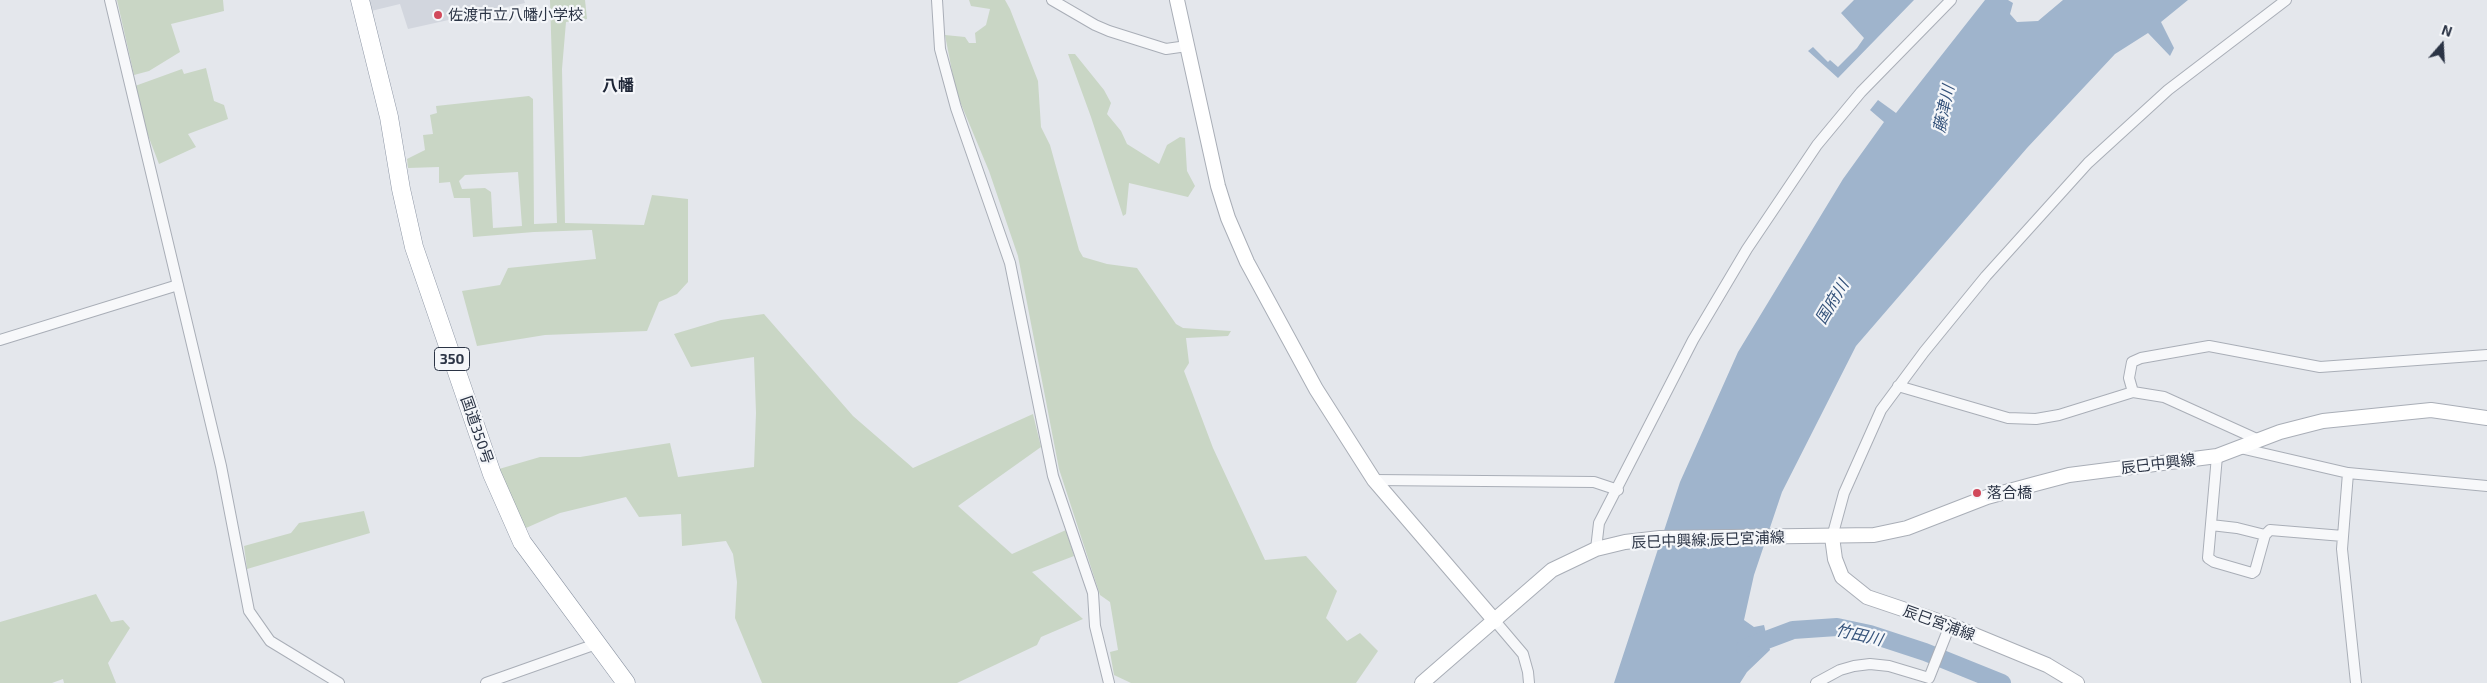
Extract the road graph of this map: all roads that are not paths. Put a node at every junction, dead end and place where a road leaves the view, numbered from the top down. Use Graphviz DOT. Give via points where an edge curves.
graph roads {
  1 [pos="110,0"];
  2 [pos="360,0"];
  3 [pos="937,0"];
  4 [pos="1052,0"];
  5 [pos="1177,0"];
  6 [pos="1951,0"];
  7 [pos="2286,0"];
  8 [pos="1187,46"];
  9 [pos="178,285"];
  10 [pos="0,340"];
  11 [pos="2487,355"];
  12 [pos="1898,386"];
  13 [pos="2134,392"];
  14 [pos="2487,418"];
  15 [pos="2259,440"];
  16 [pos="2240,448"];
  17 [pos="2217,456"];
  18 [pos="2348,473"];
  19 [pos="1374,480"];
  20 [pos="2487,486"];
  21 [pos="1618,490"];
  22 [pos="2211,525"];
  23 [pos="2265,535"];
  24 [pos="2343,536"];
  25 [pos="1832,537"];
  26 [pos="1601,548"];
  27 [pos="1495,621"];
  28 [pos="1948,629"];
  29 [pos="596,644"];
  30 [pos="339,683"];
  31 [pos="486,683"];
  32 [pos="626,683"];
  33 [pos="1109,683"];
  34 [pos="1422,683"];
  35 [pos="1529,683"];
  36 [pos="1816,683"];
  37 [pos="2076,683"];
  38 [pos="2356,683"];
  1 -- 9 [label="street"];
  2 -- 29 [label="highway, 国道350号 / 350" via="389,116 414,247 492,474 522,542"];
  3 -- 33 [label="street" via="940,49 956,108 1010,263 1052,476 1093,594 1095,626"];
  4 -- 8 [label="street" via="1109,31 1166,50"];
  5 -- 8 [label="main road"];
  6 -- 21 [label="street" via="1862,92 1817,145 1747,249 1693,340"];
  7 -- 12 [label="street" via="2168,90 2088,163 1986,276"];
  8 -- 19 [label="main road" via="1228,218 1247,262 1316,389"];
  9 -- 10 [label="street"];
  9 -- 30 [label="street" via="221,466 249,611 270,641"];
  11 -- 13 [label="street" via="2320,367 2209,346 2132,362 2129,378"];
  12 -- 13 [label="street" via="2008,418 2036,419"];
  12 -- 25 [label="street" via="1882,410 1851,473"];
  13 -- 15 [label="street" via="2164,397"];
  14 -- 15 [label="main road, 辰巳中興線" via="2431,410 2323,421"];
  15 -- 16 [label="main road, 辰巳中興線"];
  16 -- 17 [label="main road, 辰巳中興線"];
  16 -- 18 [label="street"];
  17 -- 22 [label="street"];
  17 -- 25 [label="main road, 辰巳中興線" via="2069,475 1987,497 1907,528 1874,535"];
  18 -- 20 [label="street"];
  18 -- 24 [label="street"];
  19 -- 21 [label="street" via="1594,482"];
  19 -- 27 [label="main road"];
  21 -- 26 [label="street" via="1599,523"];
  22 -- 23 [label="street"];
  22 -- 23 [label="street" via="2208,558 2249,573 2255,571"];
  23 -- 24 [label="street" via="2270,530"];
  24 -- 38 [label="street"];
  25 -- 26 [label="main road, 辰巳中興線;辰巳宮浦線" via="1660,538"];
  25 -- 28 [label="main road, 辰巳宮浦線" via="1835,560 1842,577 1850,585 1867,597"];
  26 -- 27 [label="main road, 辰巳中興線;辰巳宮浦線" via="1552,570"];
  27 -- 34 [label="main road, 辰巳中興線;辰巳宮浦線"];
  27 -- 35 [label="street" via="1523,654"];
  28 -- 36 [label="street" via="1929,678 1870,664 1840,670"];
  28 -- 37 [label="main road, 辰巳宮浦線" via="2048,665"];
  29 -- 31 [label="street"];
  29 -- 32 [label="highway, 国道350号 / 350"];
}
